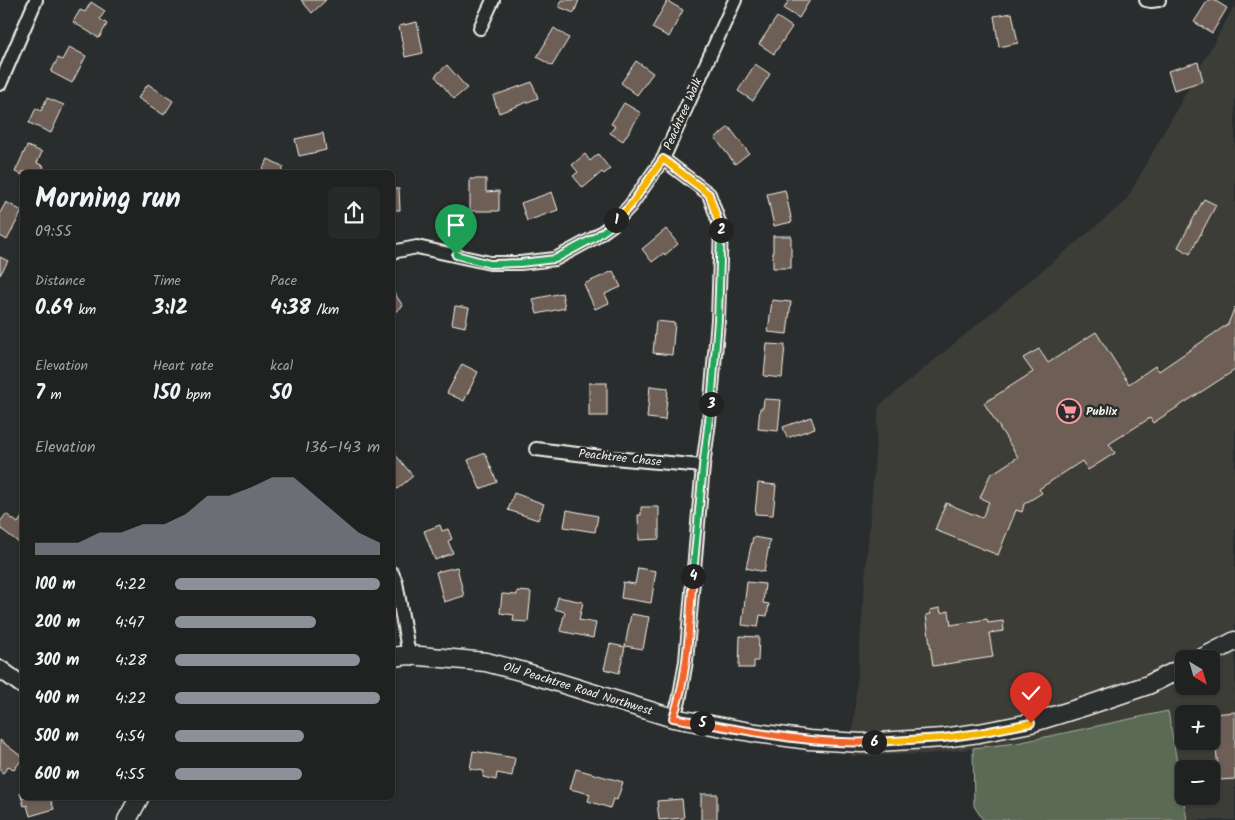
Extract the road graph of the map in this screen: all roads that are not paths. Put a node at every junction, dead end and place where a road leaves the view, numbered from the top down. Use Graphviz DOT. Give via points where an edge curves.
graph roads {
  1 [pos="36,0"];
  2 [pos="493,0"];
  3 [pos="735,0"];
  4 [pos="1146,0"];
  5 [pos="1159,0"];
  6 [pos="480,28"];
  7 [pos="0,84"];
  8 [pos="663,159"];
  9 [pos="395,251"];
  10 [pos="536,449"];
  11 [pos="703,466"];
  12 [pos="395,580"];
  13 [pos="1235,641"];
  14 [pos="1218,650"];
  15 [pos="401,656"];
  16 [pos="0,670"];
  17 [pos="1175,672"];
  18 [pos="20,684"];
  19 [pos="673,718"];
  20 [pos="138,800"];
  21 [pos="127,820"];
  1 -- 7 [label="street"];
  2 -- 6 [label="street"];
  3 -- 8 [label="street, Peachtree Walk"];
  4 -- 5 [label="street"];
  8 -- 9 [label="street, Peachtree Walk" via="630,206 612,225 555,259 490,264 417,247"];
  8 -- 11 [label="street" via="709,194 721,228 718,320"];
  10 -- 11 [label="street, Peachtree Chase"];
  11 -- 19 [label="street" via="686,661"];
  12 -- 15 [label="street"];
  13 -- 14 [label="main road"];
  15 -- 19 [label="main road, Old Peachtree Road Northwest" via="486,662"];
  16 -- 18 [label="street"];
  17 -- 19 [label="main road, Old Peachtree Road Northwest" via="1148,685 1059,714 1014,726 943,738 862,743 808,740"];
  20 -- 21 [label="main road"];
}
